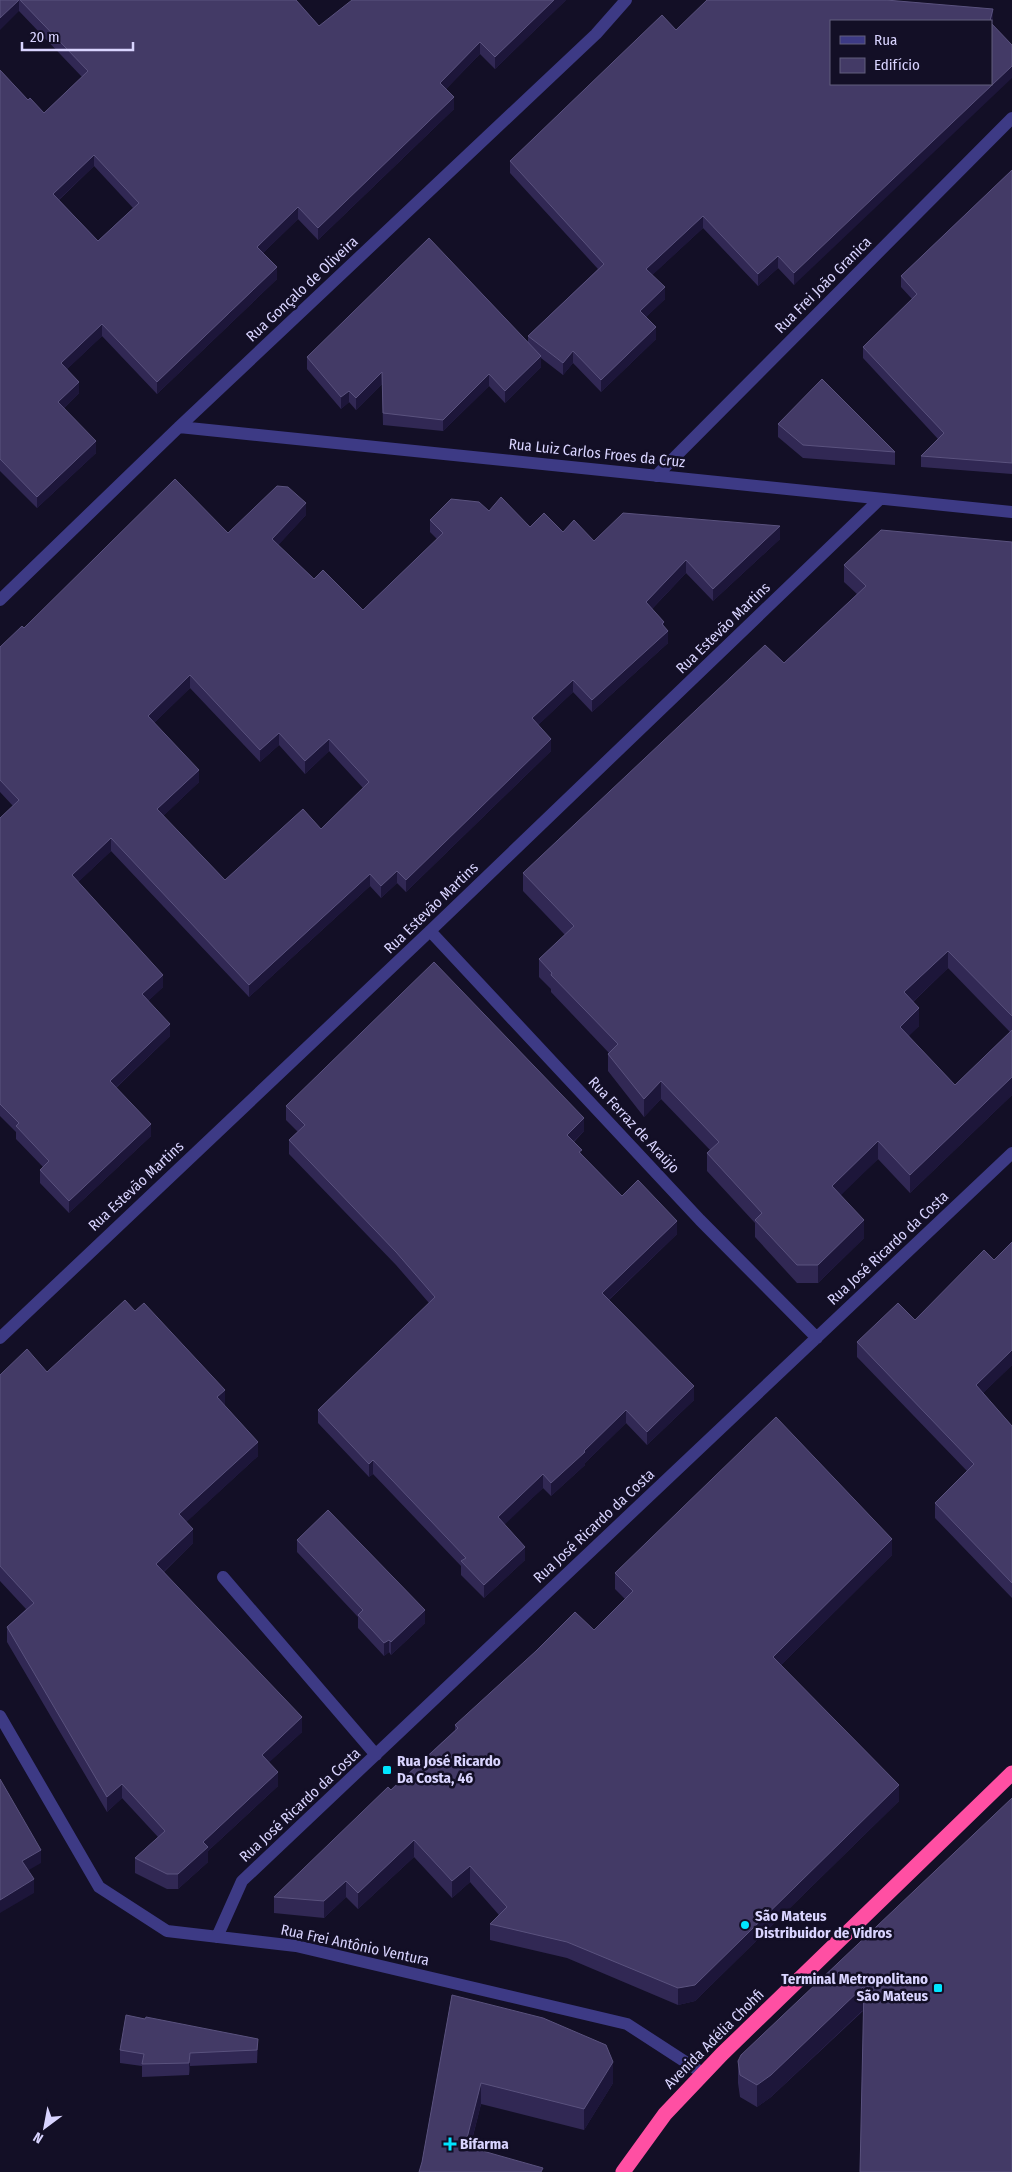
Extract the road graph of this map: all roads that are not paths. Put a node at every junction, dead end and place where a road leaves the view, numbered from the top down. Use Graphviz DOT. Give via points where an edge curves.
graph roads {
  1 [pos="626,0"];
  2 [pos="1012,118"];
  3 [pos="179,427"];
  4 [pos="656,476"];
  5 [pos="880,498"];
  6 [pos="1012,512"];
  7 [pos="0,600"];
  8 [pos="430,931"];
  9 [pos="1012,1152"];
  10 [pos="0,1338"];
  11 [pos="817,1338"];
  12 [pos="223,1577"];
  13 [pos="0,1716"];
  14 [pos="376,1755"];
  15 [pos="1012,1773"];
  16 [pos="217,1937"];
  17 [pos="704,2074"];
  18 [pos="623,2172"];
  1 -- 3 [label="street, Rua Gonçalo de Oliveira" via="589,41"];
  2 -- 4 [label="street, Rua Frei João Granica"];
  3 -- 4 [label="street, Rua Luiz Carlos Froes da Cruz"];
  3 -- 7 [label="street, Rua Gonçalo de Oliveira"];
  4 -- 5 [label="street, Rua Luiz Carlos Froes da Cruz"];
  5 -- 6 [label="street, Rua Luiz Carlos Froes da Cruz"];
  5 -- 8 [label="street, Rua Estevão Martins"];
  8 -- 10 [label="street, Rua Estevão Martins"];
  8 -- 11 [label="street, Rua Ferraz de Araújo" via="700,1220"];
  9 -- 11 [label="street, Rua José Ricardo da Costa"];
  11 -- 14 [label="street, Rua José Ricardo da Costa"];
  12 -- 14 [label="street"];
  13 -- 16 [label="street, Rua Frei Antônio Ventura" via="100,1887 167,1931"];
  14 -- 16 [label="street, Rua José Ricardo da Costa" via="242,1881"];
  15 -- 17 [label="highway, Avenida Adélia Chohfi" via="770,2006"];
  16 -- 17 [label="street, Rua Frei Antônio Ventura" via="296,1946 627,2024"];
  17 -- 18 [label="highway, Avenida Adélia Chohfi" via="664,2114"];
}
